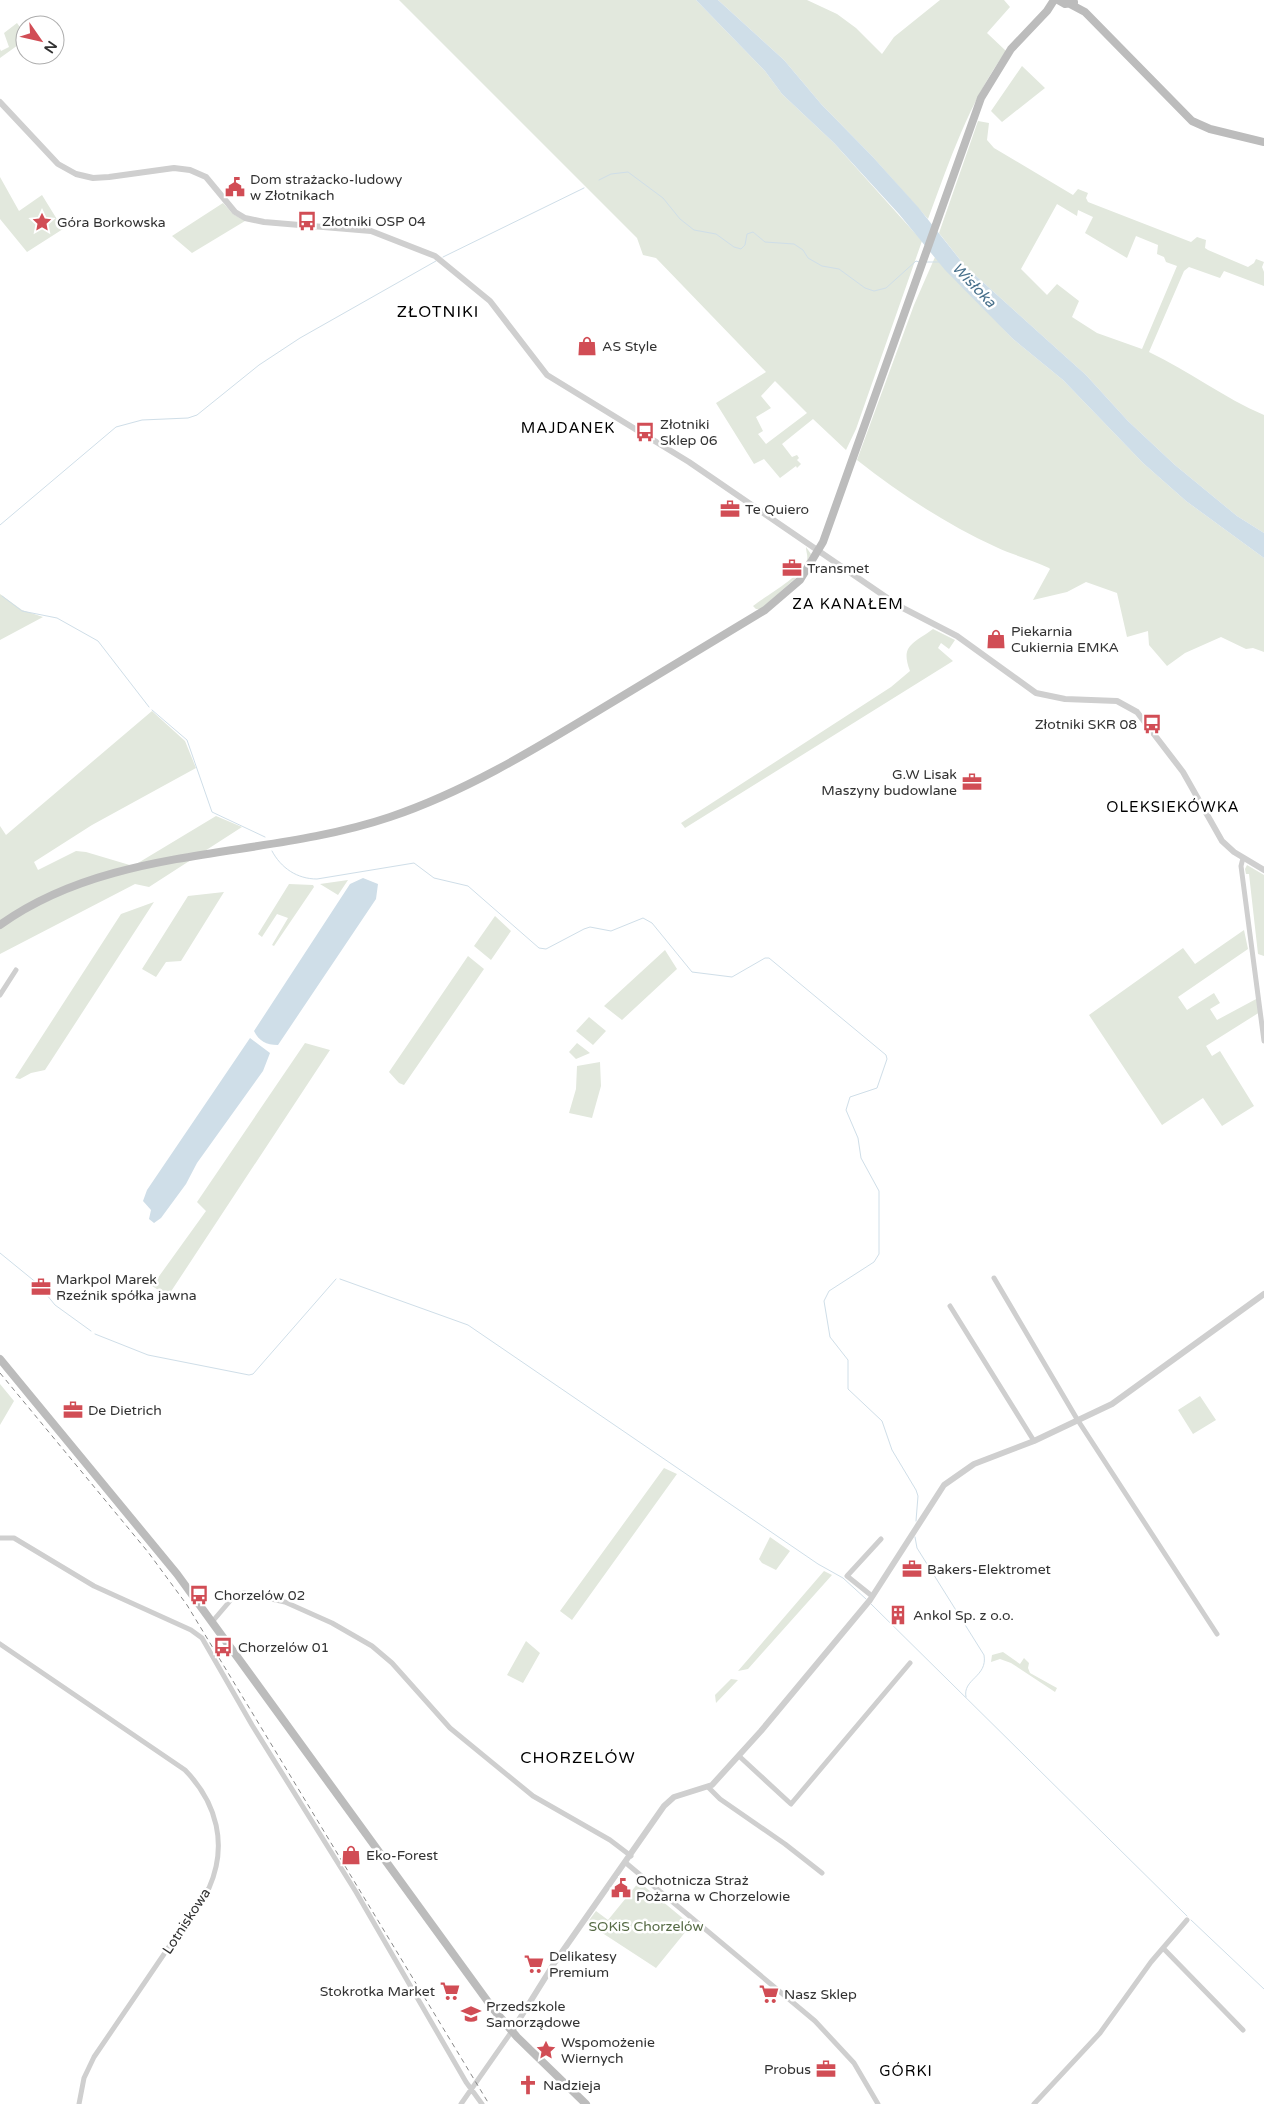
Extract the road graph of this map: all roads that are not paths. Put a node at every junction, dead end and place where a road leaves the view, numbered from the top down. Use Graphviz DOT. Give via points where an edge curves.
graph roads {
  1 [pos="1067,1"];
  2 [pos="0,102"];
  3 [pos="1264,142"];
  4 [pos="818,551"];
  5 [pos="1244,858"];
  6 [pos="1264,870"];
  7 [pos="0,925"];
  8 [pos="16,970"];
  9 [pos="0,995"];
  10 [pos="1264,1041"];
  11 [pos="994,1278"];
  12 [pos="1264,1294"];
  13 [pos="950,1306"];
  14 [pos="0,1359"];
  15 [pos="1080,1421"];
  16 [pos="1034,1441"];
  17 [pos="0,1538"];
  18 [pos="881,1539"];
  19 [pos="872,1596"];
  20 [pos="212,1622"];
  21 [pos="1217,1634"];
  22 [pos="0,1644"];
  23 [pos="910,1663"];
  24 [pos="739,1756"];
  25 [pos="708,1787"];
  26 [pos="631,1856"];
  27 [pos="626,1863"];
  28 [pos="822,1872"];
  29 [pos="1187,1920"];
  30 [pos="1163,1948"];
  31 [pos="1243,2030"];
  32 [pos="512,2031"];
  33 [pos="472,2089"];
  34 [pos="1037,2103"];
  35 [pos="79,2104"];
  36 [pos="462,2104"];
  37 [pos="482,2104"];
  38 [pos="586,2104"];
  39 [pos="878,2104"];
  1 -- 3 [label="main road" via="1085,12 1192,121 1210,129"];
  1 -- 4 [label="main road" via="1047,10 1011,49 980,98 832,520"];
  2 -- 4 [label="street" via="58,164 76,174 93,178 174,168 190,170 206,177 235,212 245,218 371,231 435,256 490,301 547,375 689,462"];
  4 -- 5 [label="street" via="899,606 957,636 1036,693 1065,699 1117,701 1132,708 1183,772 1222,841"];
  4 -- 7 [label="main road" via="796,585 765,610 527,754 444,796 348,830 119,872 58,893"];
  5 -- 6 [label="street"];
  5 -- 10 [label="street" via="1241,866 1246,918"];
  8 -- 9 [label="street"];
  11 -- 15 [label="street"];
  12 -- 15 [label="street" via="1125,1396"];
  13 -- 16 [label="street"];
  14 -- 20 [label="main road" via="147,1537"];
  15 -- 16 [label="street"];
  15 -- 21 [label="street"];
  16 -- 19 [label="street" via="974,1464 944,1485"];
  17 -- 33 [label="street" via="14,1538 94,1586 202,1638"];
  18 -- 19 [label="street" via="847,1576"];
  19 -- 24 [label="street"];
  20 -- 26 [label="street" via="235,1595 244,1593 285,1602 332,1623 372,1646 391,1662 450,1728 533,1796"];
  20 -- 32 [label="main road"];
  22 -- 35 [label="street, Lotniskowa" via="185,1770 205,1795 217,1826 218,1856 209,1888 98,2049 84,2078"];
  23 -- 24 [label="street" via="791,1804"];
  24 -- 25 [label="street"];
  25 -- 26 [label="street" via="674,1797 668,1802"];
  25 -- 28 [label="street"];
  26 -- 27 [label="street"];
  27 -- 32 [label="street" via="555,1962"];
  27 -- 39 [label="street" via="815,2021 854,2063"];
  29 -- 30 [label="street"];
  30 -- 31 [label="street"];
  30 -- 34 [label="street" via="1100,2034"];
  32 -- 33 [label="street"];
  32 -- 38 [label="main road"];
  33 -- 36 [label="street"];
  33 -- 37 [label="street"];
}
